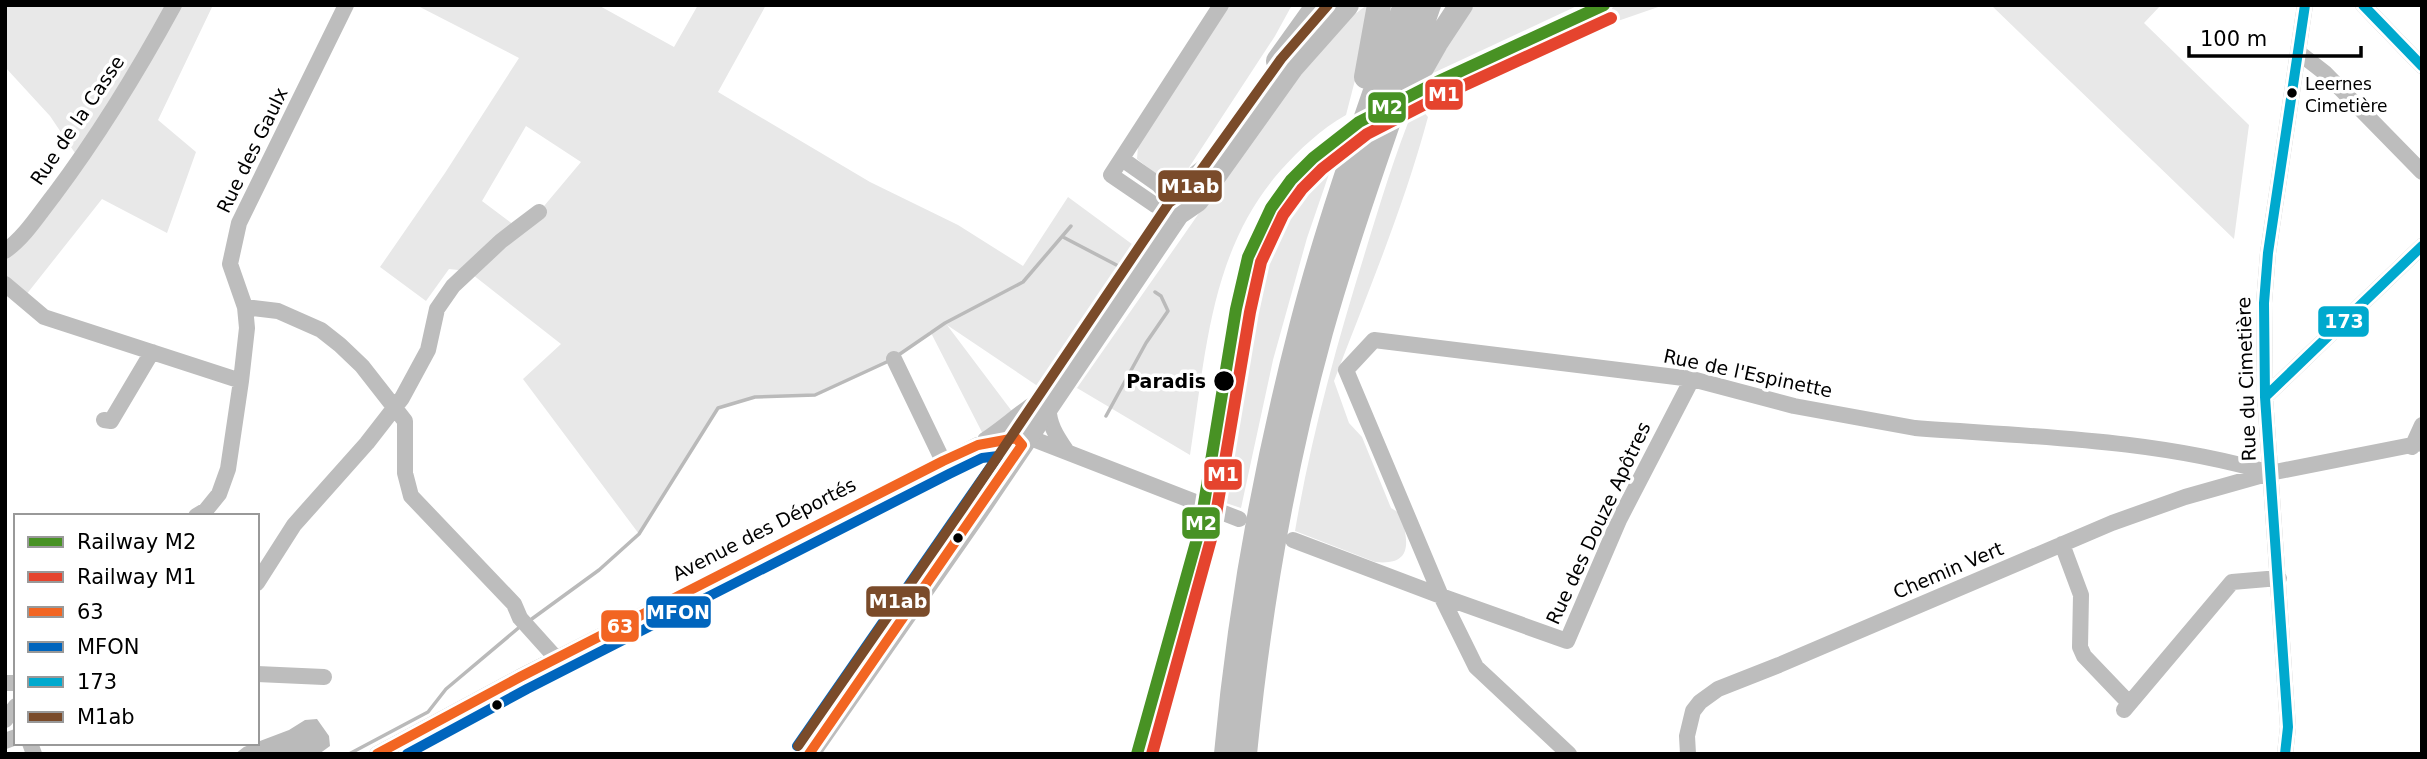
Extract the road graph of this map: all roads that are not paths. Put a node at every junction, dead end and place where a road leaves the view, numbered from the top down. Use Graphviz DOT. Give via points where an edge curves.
graph roads {
  1 [pos="174,5"];
  2 [pos="346,5"];
  3 [pos="1221,5"];
  4 [pos="1303,5"];
  5 [pos="1318,5"];
  6 [pos="1348,5"];
  7 [pos="1379,5"];
  8 [pos="1405,5"];
  9 [pos="1429,5"];
  10 [pos="1461,5"];
  11 [pos="2305,5"];
  12 [pos="2363,5"];
  13 [pos="2298,52"];
  14 [pos="2422,66"];
  15 [pos="1273,68"];
  16 [pos="1384,135"];
  17 [pos="1354,150"];
  18 [pos="1122,159"];
  19 [pos="1205,166"];
  20 [pos="2422,172"];
  21 [pos="1159,185"];
  22 [pos="1155,205"];
  23 [pos="1181,211"];
  24 [pos="539,212"];
  25 [pos="1158,243"];
  26 [pos="2422,246"];
  27 [pos="5,251"];
  28 [pos="5,284"];
  29 [pos="245,307"];
  30 [pos="152,352"];
  31 [pos="894,359"];
  32 [pos="1692,379"];
  33 [pos="242,382"];
  34 [pos="2265,397"];
  35 [pos="1054,398"];
  36 [pos="394,407"];
  37 [pos="104,420"];
  38 [pos="2422,425"];
  39 [pos="1022,440"];
  40 [pos="978,445"];
  41 [pos="2417,445"];
  42 [pos="1066,450"];
  43 [pos="943,461"];
  44 [pos="2270,472"];
  45 [pos="1002,475"];
  46 [pos="199,514"];
  47 [pos="1239,519"];
  48 [pos="1293,540"];
  49 [pos="2062,544"];
  50 [pos="2279,578"];
  51 [pos="259,580"];
  52 [pos="1441,596"];
  53 [pos="556,659"];
  54 [pos="259,674"];
  55 [pos="324,677"];
  56 [pos="377,754"];
  57 [pos="809,754"];
  58 [pos="1226,754"];
  59 [pos="1245,754"];
  60 [pos="1569,754"];
  61 [pos="1688,754"];
  62 [pos="2285,754"];
  1 -- 27 [label="street, Rue de la Casse" via="92,141 38,215"];
  2 -- 29 [label="street, Rue des Gaulx" via="239,223 230,264"];
  3 -- 18 [label="street"];
  4 -- 15 [label="highway"];
  5 -- 15 [label="highway"];
  6 -- 23 [label="highway" via="1292,67 1197,200"];
  7 -- 17 [label="highway" via="1357,112"];
  8 -- 17 [label="highway"];
  9 -- 16 [label="highway"];
  10 -- 16 [label="highway"];
  11 -- 13 [label="street, Rue du Cimetière"];
  12 -- 14 [label="street"];
  13 -- 20 [label="street" via="2325,73"];
  13 -- 34 [label="street, Rue du Cimetière" via="2264,282"];
  15 -- 19 [label="highway"];
  16 -- 59 [label="highway" via="1321,331 1300,415 1268,572"];
  17 -- 58 [label="highway" via="1301,326 1280,415 1248,579"];
  18 -- 21 [label="street"];
  18 -- 22 [label="street" via="1111,174"];
  19 -- 21 [label="street" via="1178,185"];
  19 -- 23 [label="highway"];
  21 -- 23 [label="street"];
  22 -- 23 [label="street"];
  22 -- 25 [label="street" via="1162,225"];
  23 -- 25 [label="main road"];
  24 -- 36 [label="street" via="453,286 437,309 422,363"];
  25 -- 35 [label="main road"];
  26 -- 34 [label="street"];
  28 -- 30 [label="street" via="44,317"];
  29 -- 33 [label="street, Rue des Gaulx"];
  29 -- 36 [label="street" via="278,311 321,330 362,366"];
  30 -- 33 [label="street"];
  30 -- 37 [label="street" via="111,421"];
  31 -- 43 [label="street"];
  32 -- 44 [label="street, Rue de l'Espinette" via="1794,406 1915,428 2153,448"];
  32 -- 52 [label="street, Rue des Douze Apôtres" via="1619,520 1567,641"];
  32 -- 52 [label="street, Rue de l'Espinette" via="1374,340 1346,370"];
  33 -- 46 [label="street, Rue des Gaulx" via="228,469 219,494"];
  34 -- 44 [label="street, Rue du Cimetière"];
  35 -- 39 [label="main road"];
  35 -- 40 [label="street" via="1042,397"];
  35 -- 42 [label="street" via="1048,412"];
  36 -- 51 [label="street" via="294,525"];
  36 -- 53 [label="street" via="405,421 405,473 411,496 514,604"];
  38 -- 41 [label="street"];
  39 -- 40 [label="street, Avenue des Déportés"];
  39 -- 42 [label="street"];
  39 -- 45 [label="main road"];
  40 -- 43 [label="street, Avenue des Déportés"];
  40 -- 45 [label="street" via="992,453"];
  41 -- 44 [label="street, Chemin Vert"];
  42 -- 47 [label="street"];
  43 -- 53 [label="street, Avenue des Déportés"];
  44 -- 49 [label="street, Chemin Vert" via="2185,496"];
  44 -- 50 [label="street, Rue du Cimetière"];
  45 -- 57 [label="main road"];
  48 -- 52 [label="street"];
  49 -- 50 [label="street" via="2081,595 2080,647 2127,707 2232,582"];
  49 -- 61 [label="street, Chemin Vert" via="1718,689 1693,711"];
  50 -- 62 [label="street, Rue du Cimetière" via="2288,727"];
  52 -- 60 [label="street" via="1476,667"];
  53 -- 56 [label="street, Avenue des Déportés"];
  54 -- 55 [label="street"];
}
